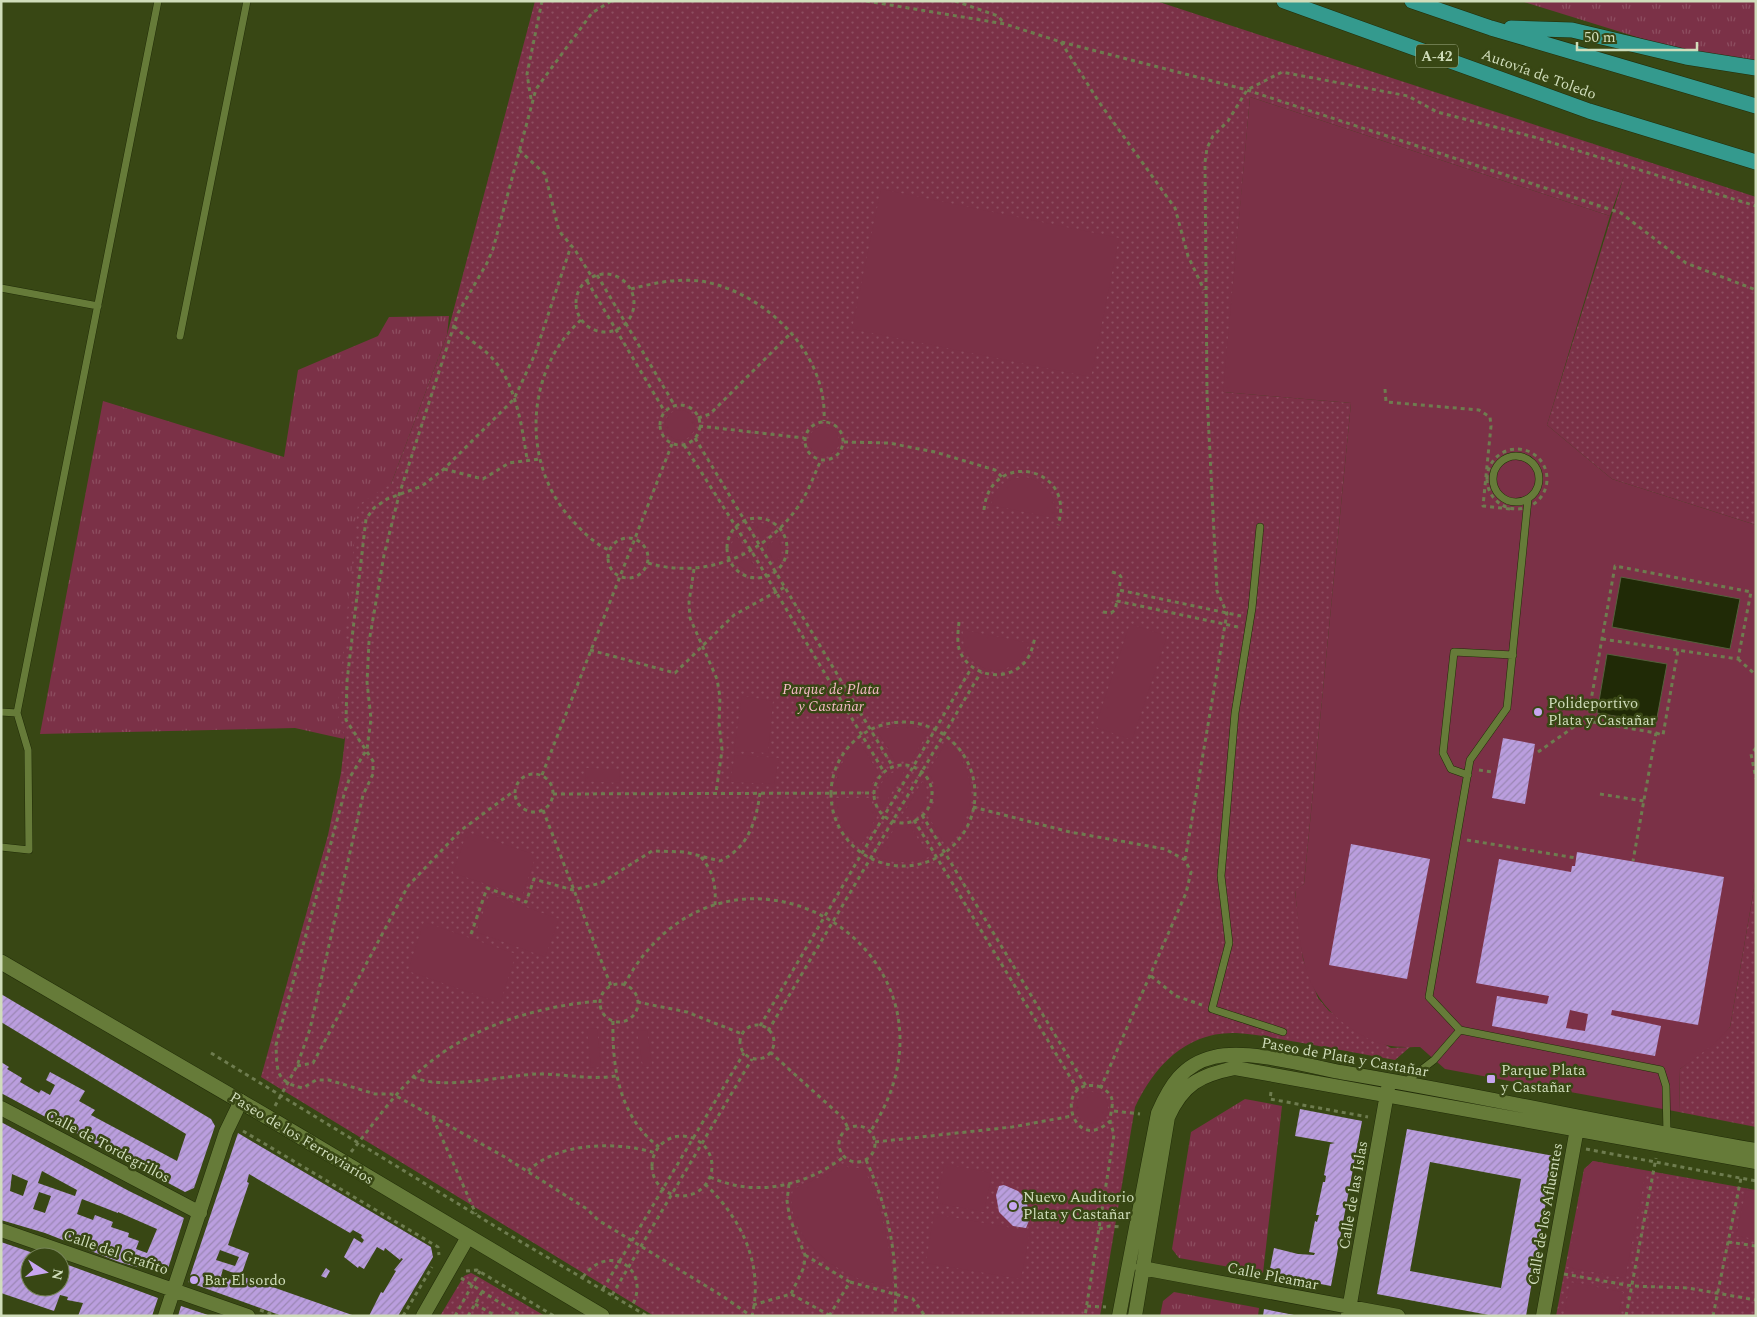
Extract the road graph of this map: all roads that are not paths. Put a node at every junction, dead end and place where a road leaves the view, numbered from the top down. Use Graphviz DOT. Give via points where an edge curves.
graph roads {
  1 [pos="158,1"];
  2 [pos="247,1"];
  3 [pos="1284,1"];
  4 [pos="1412,1"];
  5 [pos="1491,28"];
  6 [pos="1756,68"];
  7 [pos="1756,106"];
  8 [pos="1756,162"];
  9 [pos="1,288"];
  10 [pos="98,306"];
  11 [pos="180,336"];
  12 [pos="1528,499"];
  13 [pos="1260,527"];
  14 [pos="1513,655"];
  15 [pos="1,712"];
  16 [pos="17,713"];
  17 [pos="1468,776"];
  18 [pos="1,847"];
  19 [pos="1,962"];
  20 [pos="1460,1030"];
  21 [pos="1283,1032"];
  22 [pos="1396,1082"];
  23 [pos="1387,1096"];
  24 [pos="241,1101"];
  25 [pos="1,1108"];
  26 [pos="1578,1124"];
  27 [pos="1667,1134"];
  28 [pos="1756,1150"];
  29 [pos="1750,1161"];
  30 [pos="200,1213"];
  31 [pos="1,1230"];
  32 [pos="468,1237"];
  33 [pos="1142,1268"];
  34 [pos="174,1290"];
  35 [pos="1349,1311"];
  36 [pos="165,1316"];
  37 [pos="248,1316"];
  38 [pos="423,1316"];
  39 [pos="602,1316"];
  40 [pos="1119,1316"];
  41 [pos="1135,1316"];
  42 [pos="1398,1316"];
  43 [pos="1543,1316"];
  1 -- 10 [label="lane"];
  2 -- 11 [label="lane"];
  3 -- 8 [label="highway, Autovía de Toledo / A-42" via="1589,111"];
  4 -- 5 [label="highway, Autovía de Toledo"];
  5 -- 6 [label="highway" via="1572,30 1686,57"];
  5 -- 7 [label="highway, Autovía de Toledo"];
  9 -- 10 [label="lane"];
  10 -- 16 [label="lane"];
  12 -- 12 [label="lane" via="1538,487 1537,468 1528,458 1521,456 1502,460 1495,471 1496,490 1512,502"];
  12 -- 14 [label="lane"];
  13 -- 21 [label="lane" via="1235,713 1221,876 1229,943 1212,1009"];
  14 -- 17 [label="lane" via="1507,708 1470,760"];
  14 -- 17 [label="lane" via="1454,652 1443,753 1451,769"];
  15 -- 16 [label="lane"];
  16 -- 18 [label="lane" via="28,750 29,850"];
  17 -- 20 [label="lane" via="1429,997"];
  19 -- 24 [label="main road, Paseo de los Ferroviarios"];
  20 -- 22 [label="lane" via="1434,1060"];
  20 -- 27 [label="lane" via="1661,1070 1666,1086"];
  22 -- 23 [label="street, Calle de las Islas"];
  22 -- 26 [label="street, Paseo de Plata y Castañar"];
  22 -- 40 [label="street, Paseo de Plata y Castañar" via="1237,1055 1198,1061 1181,1074 1169,1089 1158,1113"];
  23 -- 26 [label="street, Paseo de Plata y Castañar"];
  23 -- 33 [label="street, Paseo de Plata y Castañar" via="1234,1068 1217,1072 1188,1087 1176,1099 1168,1117"];
  23 -- 35 [label="street, Calle de las Islas"];
  24 -- 30 [label="street" via="226,1132"];
  24 -- 32 [label="main road, Paseo de los Ferroviarios"];
  25 -- 30 [label="street, Calle de Tordegrillos"];
  26 -- 27 [label="street, Paseo de Plata y Castañar"];
  26 -- 29 [label="street, Paseo de Plata y Castañar" via="1658,1145"];
  26 -- 43 [label="street, Calle de los Afluentes"];
  27 -- 28 [label="street, Paseo de Plata y Castañar"];
  30 -- 34 [label="street"];
  31 -- 34 [label="street, Calle del Grafito"];
  32 -- 38 [label="street"];
  32 -- 39 [label="main road, Paseo de los Ferroviarios"];
  33 -- 35 [label="street, Calle Pleamar"];
  33 -- 41 [label="street, Paseo de Plata y Castañar"];
  34 -- 36 [label="street"];
  34 -- 37 [label="street, Calle del Grafito"];
  35 -- 42 [label="street, Calle Pleamar"];
}
